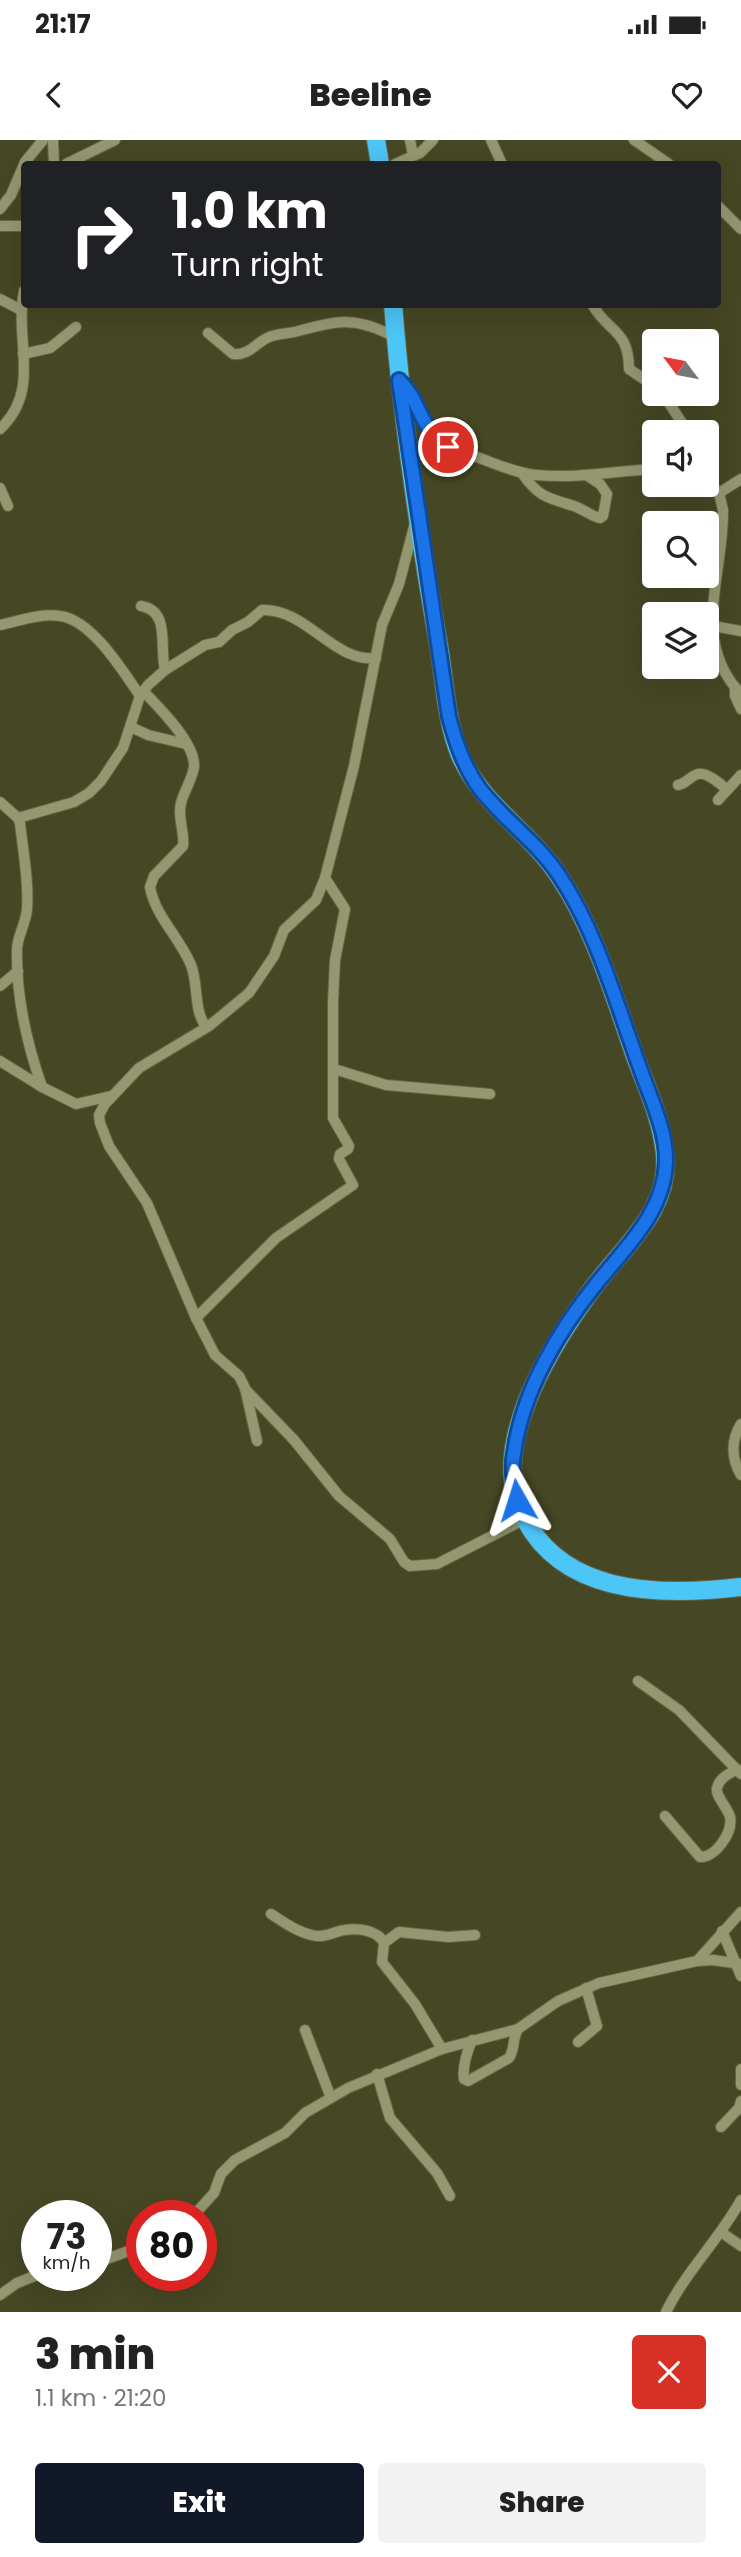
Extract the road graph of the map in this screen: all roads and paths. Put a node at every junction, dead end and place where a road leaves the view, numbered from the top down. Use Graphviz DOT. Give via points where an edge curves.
graph roads {
  1 [pos="43,140"];
  2 [pos="53,140"];
  3 [pos="115,140"];
  4 [pos="376,140"];
  5 [pos="411,140"];
  6 [pos="433,140"];
  7 [pos="491,140"];
  8 [pos="634,140"];
  9 [pos="413,155"];
  10 [pos="26,161"];
  11 [pos="54,161"];
  12 [pos="72,161"];
  13 [pos="380,161"];
  14 [pos="401,161"];
  15 [pos="501,161"];
  16 [pos="665,161"];
  17 [pos="21,171"];
  18 [pos="0,209"];
  19 [pos="721,209"];
  20 [pos="0,226"];
  21 [pos="21,226"];
  22 [pos="741,229"];
  23 [pos="0,299"];
  24 [pos="393,308"];
  25 [pos="595,308"];
  26 [pos="21,310"];
  27 [pos="76,327"];
  28 [pos="208,333"];
  29 [pos="396,337"];
  30 [pos="23,354"];
  31 [pos="642,378"];
  32 [pos="399,380"];
  33 [pos="0,429"];
  34 [pos="642,470"];
  35 [pos="522,473"];
  36 [pos="587,475"];
  37 [pos="741,479"];
  38 [pos="0,488"];
  39 [pos="719,493"];
  40 [pos="8,506"];
  41 [pos="418,513"];
  42 [pos="715,602"];
  43 [pos="141,606"];
  44 [pos="0,625"];
  45 [pos="719,626"];
  46 [pos="741,631"];
  47 [pos="376,658"];
  48 [pos="719,663"];
  49 [pos="166,670"];
  50 [pos="738,690"];
  51 [pos="142,694"];
  52 [pos="741,709"];
  53 [pos="131,727"];
  54 [pos="186,744"];
  55 [pos="741,775"];
  56 [pos="678,785"];
  57 [pos="727,790"];
  58 [pos="718,800"];
  59 [pos="0,802"];
  60 [pos="18,818"];
  61 [pos="325,877"];
  62 [pos="18,971"];
  63 [pos="0,986"];
  64 [pos="206,1027"];
  65 [pos="0,1061"];
  66 [pos="334,1069"];
  67 [pos="42,1087"];
  68 [pos="490,1094"];
  69 [pos="111,1096"];
  70 [pos="196,1318"];
  71 [pos="245,1388"];
  72 [pos="741,1424"];
  73 [pos="257,1441"];
  74 [pos="741,1475"];
  75 [pos="525,1519"];
  76 [pos="741,1587"];
  77 [pos="638,1681"];
  78 [pos="739,1772"];
  79 [pos="665,1815"];
  80 [pos="741,1912"];
  81 [pos="271,1914"];
  82 [pos="722,1931"];
  83 [pos="475,1935"];
  84 [pos="384,1943"];
  85 [pos="697,1961"];
  86 [pos="739,1964"];
  87 [pos="741,1976"];
  88 [pos="586,1988"];
  89 [pos="518,2029"];
  90 [pos="305,2030"];
  91 [pos="472,2040"];
  92 [pos="578,2042"];
  93 [pos="442,2049"];
  94 [pos="741,2069"];
  95 [pos="377,2074"];
  96 [pos="741,2085"];
  97 [pos="331,2098"];
  98 [pos="741,2101"];
  99 [pos="721,2127"];
  100 [pos="450,2196"];
  101 [pos="208,2200"];
  102 [pos="741,2200"];
  103 [pos="721,2232"];
  104 [pos="741,2246"];
  105 [pos="21,2281"];
  106 [pos="0,2295"];
  107 [pos="666,2312"];
  1 -- 10 [label="street"];
  2 -- 11 [label="street"];
  3 -- 12 [label="street"];
  4 -- 13 [label="highway"];
  5 -- 9 [label="street"];
  6 -- 9 [label="street"];
  7 -- 15 [label="street"];
  8 -- 16 [label="street"];
  9 -- 14 [label="street"];
  17 -- 18 [label="street"];
  19 -- 22 [label="street"];
  20 -- 21 [label="street"];
  23 -- 26 [label="street"];
  24 -- 29 [label="highway"];
  25 -- 31 [label="street" via="625,344 629,369"];
  26 -- 30 [label="street"];
  27 -- 30 [label="street" via="50,348"];
  28 -- 29 [label="street" via="239,355 272,336 336,321 368,324"];
  29 -- 32 [label="highway"];
  30 -- 33 [label="street" via="23,396"];
  32 -- 35 [label="street" via="437,439"];
  32 -- 41 [label="highway"];
  34 -- 36 [label="street"];
  35 -- 36 [label="street"];
  35 -- 36 [label="street" via="544,497 600,518 607,494"];
  37 -- 39 [label="street"];
  38 -- 40 [label="street"];
  39 -- 42 [label="street" via="723,522"];
  41 -- 47 [label="street"];
  41 -- 75 [label="highway" via="449,717 461,756 479,788 543,854 572,898 654,1107 666,1158 664,1182 644,1227 570,1320 528,1400 513,1455 517,1500"];
  43 -- 49 [label="street" via="153,610 161,622"];
  44 -- 51 [label="street" via="46,616 73,621 105,646"];
  45 -- 46 [label="street"];
  47 -- 49 [label="street" via="337,647 299,621 266,610"];
  47 -- 61 [label="street"];
  48 -- 50 [label="street"];
  49 -- 51 [label="street"];
  50 -- 52 [label="street" via="735,696"];
  51 -- 53 [label="street"];
  51 -- 54 [label="street" via="174,723"];
  53 -- 54 [label="street"];
  53 -- 60 [label="street" via="119,755 89,793 74,802"];
  54 -- 64 [label="street" via="194,765 180,804 183,846 154,876 150,887 161,916 190,962 197,982 198,1012"];
  55 -- 57 [label="street"];
  56 -- 57 [label="street" via="702,774"];
  57 -- 58 [label="street"];
  59 -- 60 [label="street"];
  60 -- 62 [label="street" via="28,895 17,948"];
  61 -- 64 [label="street" via="316,900 284,930 265,973 249,993"];
  61 -- 66 [label="street" via="345,909 335,960"];
  62 -- 63 [label="street"];
  62 -- 67 [label="street" via="30,1052"];
  64 -- 69 [label="street" via="139,1068"];
  65 -- 67 [label="street"];
  66 -- 68 [label="street" via="386,1085"];
  66 -- 70 [label="street" via="333,1118 349,1146 339,1159 352,1186 276,1238"];
  67 -- 69 [label="street" via="76,1104"];
  69 -- 70 [label="street" via="100,1111 100,1124 109,1146 147,1203"];
  70 -- 71 [label="street" via="215,1354 233,1369"];
  71 -- 73 [label="street"];
  71 -- 75 [label="street" via="338,1496 390,1539 410,1566 437,1564"];
  72 -- 74 [label="street" via="733,1441"];
  75 -- 76 [label="highway" via="565,1564 605,1583 699,1592"];
  77 -- 78 [label="street" via="679,1710"];
  78 -- 79 [label="street" via="724,1776 716,1788 727,1809 730,1829 707,1857 699,1857"];
  80 -- 82 [label="street"];
  81 -- 84 [label="street" via="312,1935 367,1931"];
  82 -- 85 [label="street"];
  82 -- 86 [label="street"];
  83 -- 84 [label="street" via="399,1932"];
  84 -- 93 [label="street" via="382,1962"];
  85 -- 86 [label="street"];
  85 -- 88 [label="street"];
  86 -- 87 [label="street"];
  88 -- 89 [label="street"];
  88 -- 92 [label="street" via="597,2026"];
  89 -- 91 [label="street"];
  89 -- 91 [label="street" via="509,2058 468,2081 463,2075"];
  90 -- 97 [label="street"];
  91 -- 93 [label="street"];
  93 -- 95 [label="street"];
  94 -- 96 [label="street"];
  95 -- 97 [label="street"];
  95 -- 100 [label="street" via="390,2118 437,2173"];
  97 -- 101 [label="street" via="305,2113 285,2133 235,2160 221,2174"];
  98 -- 99 [label="street"];
  102 -- 103 [label="street"];
  103 -- 104 [label="street"];
  103 -- 107 [label="street"];
  105 -- 106 [label="street"];
}
